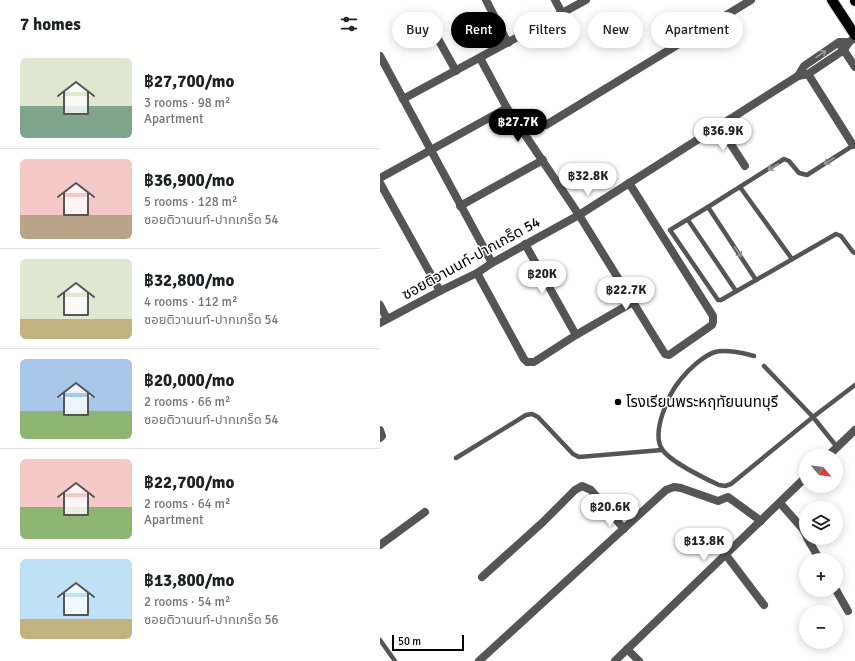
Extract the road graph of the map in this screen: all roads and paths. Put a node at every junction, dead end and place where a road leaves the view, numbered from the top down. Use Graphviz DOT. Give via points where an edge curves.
graph roads {
  1 [pos="486,0"];
  2 [pos="555,0"];
  3 [pos="586,0"];
  4 [pos="751,0"];
  5 [pos="832,0"];
  6 [pos="561,12"];
  7 [pos="564,12"];
  8 [pos="853,38"];
  9 [pos="514,40"];
  10 [pos="839,42"];
  11 [pos="508,43"];
  12 [pos="443,48"];
  13 [pos="844,50"];
  14 [pos="380,56"];
  15 [pos="480,58"];
  16 [pos="855,67"];
  17 [pos="456,71"];
  18 [pos="808,74"];
  19 [pos="798,76"];
  20 [pos="403,99"];
  21 [pos="507,108"];
  22 [pos="546,125"];
  23 [pos="719,126"];
  24 [pos="854,145"];
  25 [pos="431,150"];
  26 [pos="543,160"];
  27 [pos="745,166"];
  28 [pos="380,178"];
  29 [pos="380,183"];
  30 [pos="629,184"];
  31 [pos="740,187"];
  32 [pos="460,206"];
  33 [pos="708,207"];
  34 [pos="579,214"];
  35 [pos="688,220"];
  36 [pos="525,244"];
  37 [pos="855,253"];
  38 [pos="792,259"];
  39 [pos="492,263"];
  40 [pos="477,274"];
  41 [pos="756,280"];
  42 [pos="440,291"];
  43 [pos="736,291"];
  44 [pos="633,302"];
  45 [pos="380,305"];
  46 [pos="384,321"];
  47 [pos="576,335"];
  48 [pos="754,356"];
  49 [pos="764,366"];
  50 [pos="855,386"];
  51 [pos="813,417"];
  52 [pos="380,430"];
  53 [pos="854,432"];
  54 [pos="380,438"];
  55 [pos="837,447"];
  56 [pos="662,450"];
  57 [pos="456,458"];
  58 [pos="799,484"];
  59 [pos="780,503"];
  60 [pos="425,512"];
  61 [pos="761,521"];
  62 [pos="799,525"];
  63 [pos="624,529"];
  64 [pos="380,545"];
  65 [pos="726,555"];
  66 [pos="482,576"];
  67 [pos="840,597"];
  68 [pos="764,605"];
  69 [pos="848,611"];
  70 [pos="380,640"];
  71 [pos="628,649"];
  72 [pos="395,661"];
  73 [pos="479,661"];
  74 [pos="615,661"];
  75 [pos="639,661"];
  1 -- 11 [label="street"];
  2 -- 6 [label="street"];
  3 -- 7 [label="street"];
  4 -- 22 [label="street"];
  5 -- 8 [label="main road"];
  8 -- 10 [label="street"];
  8 -- 13 [label="street, ซอยติวานนท์-ปากเกร็ด 54"];
  9 -- 11 [label="street"];
  10 -- 13 [label="street"];
  19 -- 10 [label="street, ซอยติวานนท์-ปากเกร็ด 54, one-way" via="804,66"];
  11 -- 15 [label="street"];
  12 -- 17 [label="street"];
  13 -- 16 [label="street"];
  13 -- 18 [label="street, ซอยติวานนท์-ปากเกร็ด 54"];
  14 -- 20 [label="street"];
  15 -- 17 [label="street"];
  15 -- 21 [label="street"];
  17 -- 20 [label="street"];
  18 -- 19 [label="street, ซอยติวานนท์-ปากเกร็ด 54"];
  18 -- 24 [label="street"];
  19 -- 23 [label="street, ซอยติวานนท์-ปากเกร็ด 54"];
  20 -- 25 [label="street"];
  21 -- 25 [label="street"];
  21 -- 26 [label="street"];
  23 -- 27 [label="street"];
  23 -- 30 [label="street, ซอยติวานนท์-ปากเกร็ด 54"];
  24 -- 31 [label="lane, one-way" via="807,175 799,173 789,160 784,159"];
  25 -- 28 [label="street"];
  25 -- 32 [label="street"];
  26 -- 32 [label="street"];
  26 -- 34 [label="street"];
  29 -- 42 [label="street"];
  30 -- 34 [label="street, ซอยติวานนท์-ปากเกร็ด 54"];
  30 -- 44 [label="street" via="713,316 713,322 667,355"];
  31 -- 33 [label="lane"];
  31 -- 38 [label="lane"];
  32 -- 39 [label="street"];
  33 -- 35 [label="lane"];
  33 -- 41 [label="lane, one-way"];
  34 -- 36 [label="street, ซอยติวานนท์-ปากเกร็ด 54"];
  34 -- 44 [label="street"];
  35 -- 43 [label="lane"];
  35 -- 43 [label="lane" via="670,230 716,298 721,300"];
  36 -- 39 [label="street, ซอยติวานนท์-ปากเกร็ด 54"];
  36 -- 47 [label="street"];
  37 -- 38 [label="lane" via="841,236 836,234"];
  38 -- 41 [label="lane"];
  39 -- 40 [label="street, ซอยติวานนท์-ปากเกร็ด 54"];
  40 -- 42 [label="street, ซอยติวานนท์-ปากเกร็ด 54"];
  40 -- 47 [label="street" via="524,360 534,362"];
  41 -- 43 [label="lane"];
  42 -- 46 [label="street, ซอยติวานนท์-ปากเกร็ด 54"];
  44 -- 47 [label="street"];
  45 -- 46 [label="street"];
  48 -- 56 [label="lane" via="715,352 701,360 681,379 669,398 660,422 658,439"];
  49 -- 51 [label="lane"];
  50 -- 51 [label="lane"];
  51 -- 55 [label="lane"];
  51 -- 56 [label="lane" via="731,484 725,486 695,473"];
  52 -- 54 [label="street"];
  53 -- 55 [label="street"];
  56 -- 57 [label="lane" via="579,456 573,454 538,417 532,414 526,415"];
  58 -- 59 [label="street"];
  59 -- 61 [label="street"];
  59 -- 62 [label="street"];
  60 -- 64 [label="street"];
  61 -- 63 [label="street" via="728,497 718,500 674,487 666,490"];
  61 -- 65 [label="street"];
  63 -- 66 [label="street" via="590,490 582,486"];
  63 -- 73 [label="street"];
  65 -- 68 [label="street"];
  65 -- 71 [label="street"];
  67 -- 69 [label="street"];
  70 -- 72 [label="lane"];
  71 -- 74 [label="street"];
  71 -- 75 [label="street"];
}
